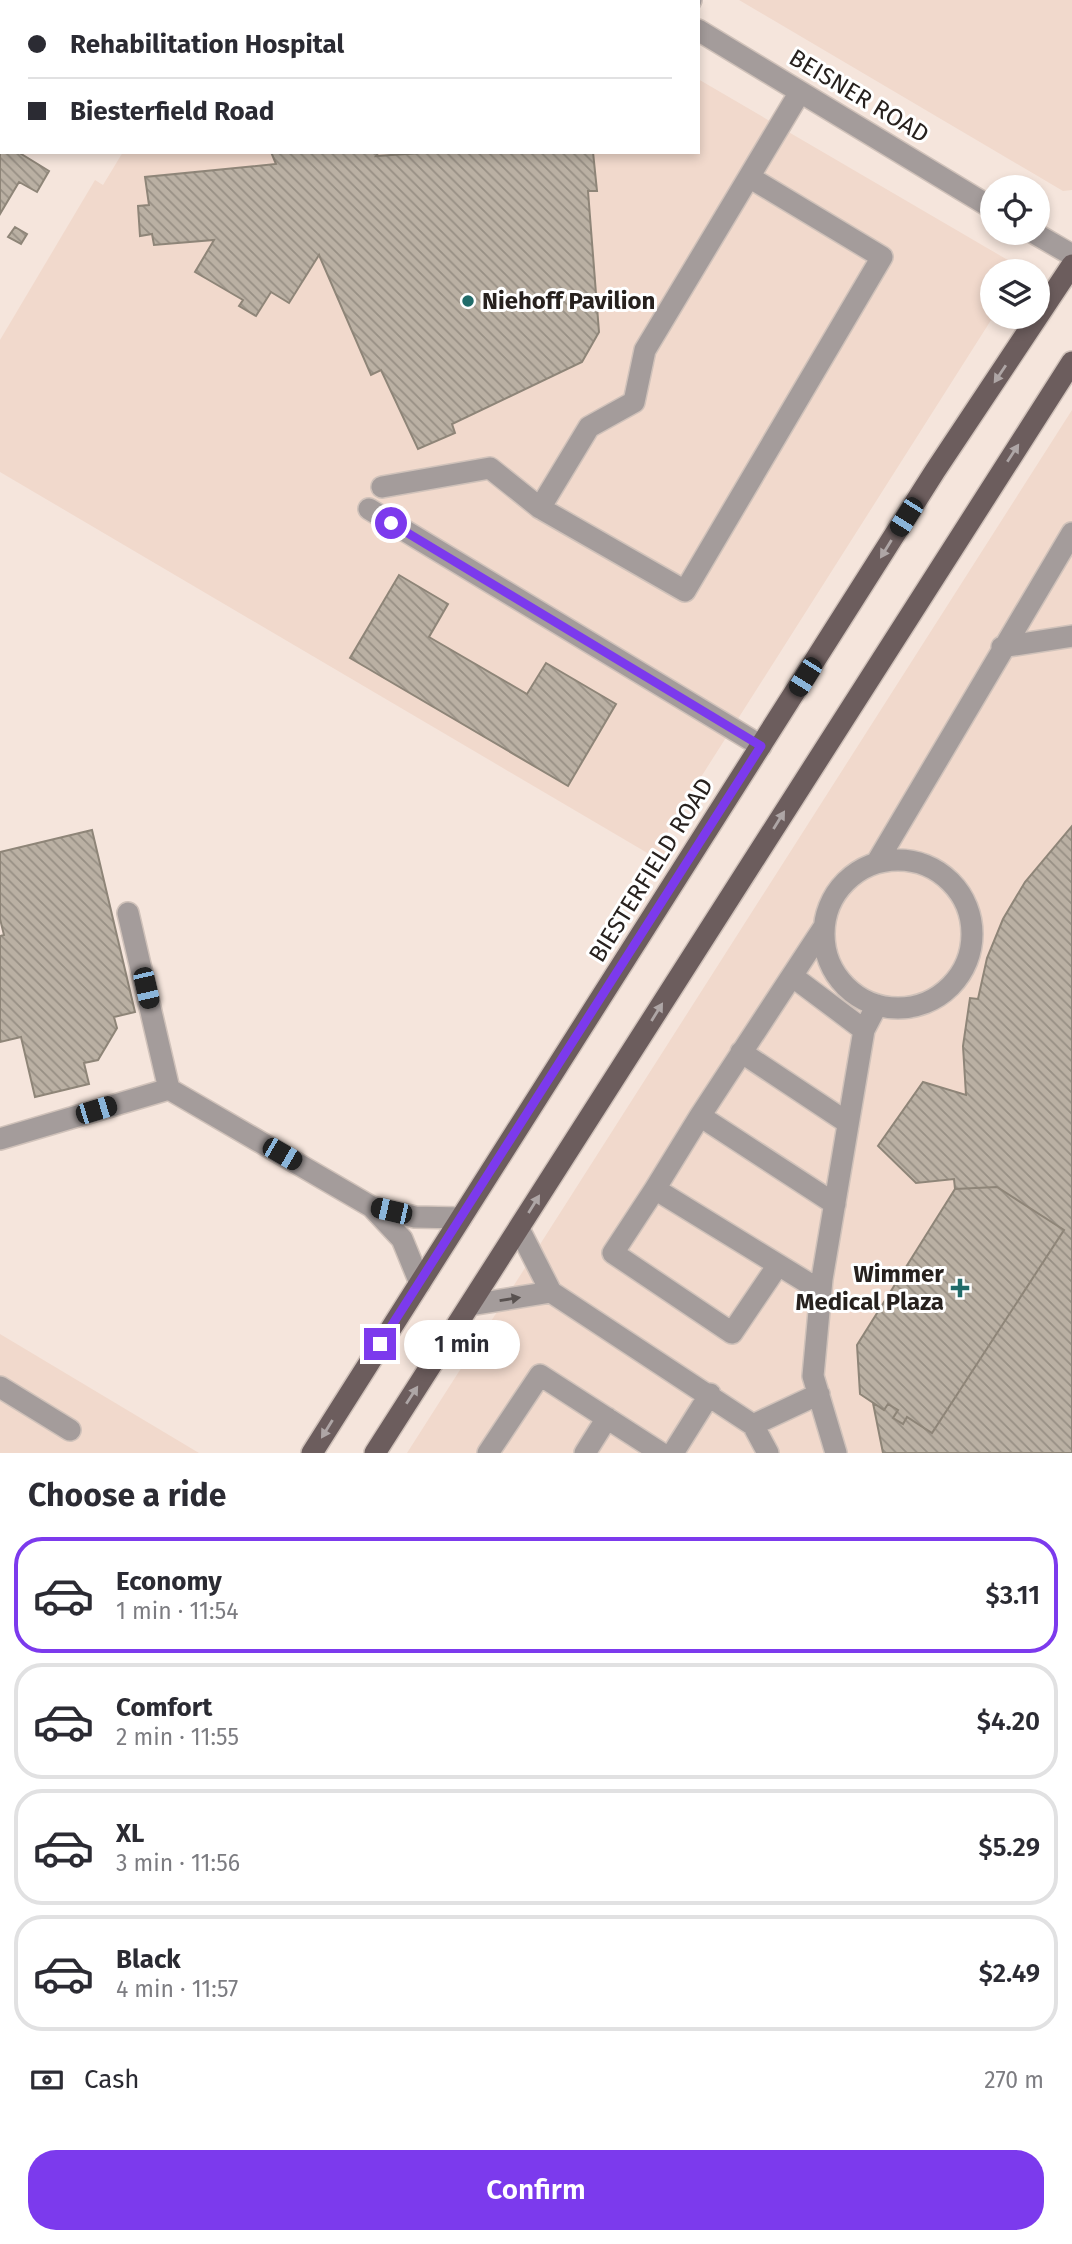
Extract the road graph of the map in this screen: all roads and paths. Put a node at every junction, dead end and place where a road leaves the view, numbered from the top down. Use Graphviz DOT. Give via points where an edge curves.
graph roads {
  1 [pos="700,31"];
  2 [pos="800,92"];
  3 [pos="749,177"];
  4 [pos="980,201"];
  5 [pos="1050,243"];
  6 [pos="1072,256"];
  7 [pos="1072,265"];
  8 [pos="1072,362"];
  9 [pos="382,487"];
  10 [pos="540,508"];
  11 [pos="369,509"];
  12 [pos="1072,533"];
  13 [pos="1072,568"];
  14 [pos="1048,573"];
  15 [pos="1072,636"];
  16 [pos="1002,647"];
  17 [pos="761,746"];
  18 [pos="877,862"];
  19 [pos="128,913"];
  20 [pos="824,927"];
  21 [pos="792,976"];
  22 [pos="877,1005"];
  23 [pos="864,1030"];
  24 [pos="741,1052"];
  25 [pos="169,1089"];
  26 [pos="700,1116"];
  27 [pos="849,1123"];
  28 [pos="0,1139"];
  29 [pos="655,1189"];
  30 [pos="835,1204"];
  31 [pos="372,1207"];
  32 [pos="461,1218"];
  33 [pos="519,1229"];
  34 [pos="778,1265"];
  35 [pos="420,1283"];
  36 [pos="551,1292"];
  37 [pos="821,1292"];
  38 [pos="470,1305"];
  39 [pos="0,1387"];
  40 [pos="710,1394"];
  41 [pos="818,1394"];
  42 [pos="607,1419"];
  43 [pos="753,1424"];
  44 [pos="70,1430"];
  45 [pos="312,1453"];
  46 [pos="375,1453"];
  47 [pos="488,1453"];
  48 [pos="586,1453"];
  49 [pos="661,1453"];
  50 [pos="673,1453"];
  51 [pos="768,1453"];
  52 [pos="836,1453"];
  1 -- 2 [label="street, BEISNER ROAD"];
  2 -- 3 [label="street"];
  2 -- 4 [label="street, BEISNER ROAD"];
  3 -- 10 [label="street" via="645,350 634,402 589,427"];
  3 -- 10 [label="street" via="882,257 685,591"];
  5 -- 6 [label="street"];
  7 -- 17 [label="main road, BIESTERFIELD ROAD, one-way"];
  33 -- 8 [label="main road, one-way"];
  9 -- 10 [label="street" via="490,468"];
  11 -- 17 [label="street"];
  12 -- 14 [label="street"];
  13 -- 14 [label="street"];
  14 -- 16 [label="street"];
  15 -- 16 [label="street"];
  16 -- 18 [label="street"];
  17 -- 32 [label="main road, BIESTERFIELD ROAD"];
  18 -- 20 [label="street" via="840,887"];
  18 -- 22 [label="street" via="902,859 926,864 947,878 963,897 971,921 971,946 963,969 948,989 926,1002 902,1008"];
  19 -- 25 [label="street"];
  20 -- 21 [label="street"];
  20 -- 22 [label="street" via="826,953 837,976 854,994"];
  21 -- 23 [label="street"];
  21 -- 24 [label="street"];
  22 -- 23 [label="street"];
  23 -- 27 [label="street"];
  24 -- 26 [label="street"];
  24 -- 27 [label="street"];
  25 -- 28 [label="street"];
  25 -- 31 [label="street"];
  26 -- 29 [label="street"];
  26 -- 30 [label="street"];
  27 -- 30 [label="street"];
  29 -- 34 [label="street"];
  29 -- 34 [label="street" via="613,1254 732,1333"];
  30 -- 37 [label="street"];
  31 -- 32 [label="street" via="415,1217"];
  31 -- 35 [label="street" via="402,1239"];
  32 -- 35 [label="main road, BIESTERFIELD ROAD"];
  33 -- 36 [label="street"];
  33 -- 38 [label="main road"];
  34 -- 37 [label="street"];
  35 -- 45 [label="main road, BIESTERFIELD ROAD, one-way"];
  38 -- 36 [label="street, one-way"];
  36 -- 40 [label="street"];
  37 -- 41 [label="street" via="813,1376"];
  46 -- 38 [label="main road, one-way"];
  39 -- 44 [label="street"];
  40 -- 43 [label="street"];
  40 -- 50 [label="street"];
  41 -- 43 [label="street"];
  41 -- 52 [label="street"];
  42 -- 47 [label="street" via="540,1375"];
  42 -- 48 [label="street"];
  42 -- 49 [label="street"];
  43 -- 51 [label="street"];
}
